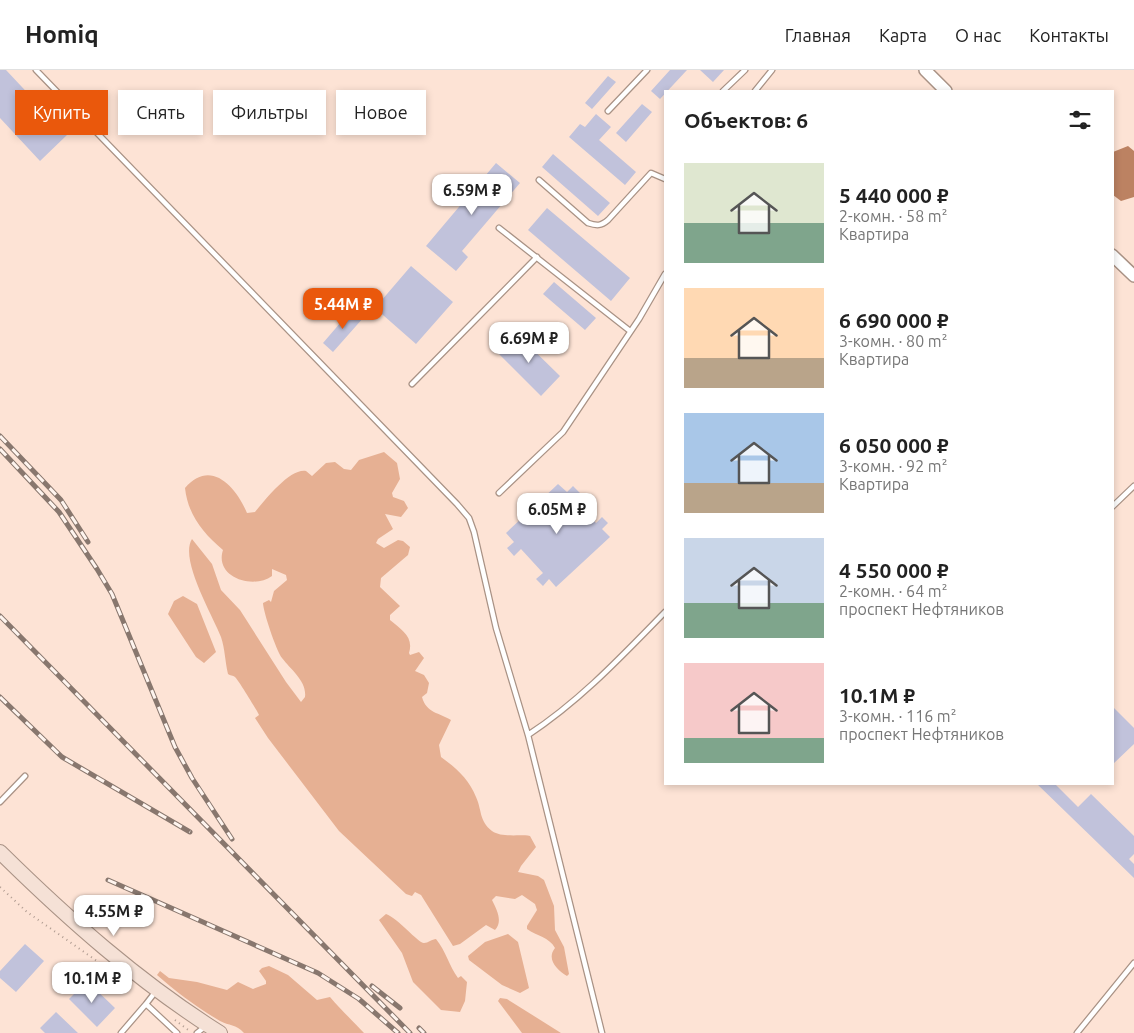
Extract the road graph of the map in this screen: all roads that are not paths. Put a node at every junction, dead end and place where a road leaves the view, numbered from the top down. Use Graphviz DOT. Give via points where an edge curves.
graph roads {
  1 [pos="36,70"];
  2 [pos="647,70"];
  3 [pos="737,70"];
  4 [pos="745,70"];
  5 [pos="772,70"];
  6 [pos="924,70"];
  7 [pos="741,74"];
  8 [pos="725,90"];
  9 [pos="756,90"];
  10 [pos="945,90"];
  11 [pos="608,111"];
  12 [pos="664,179"];
  13 [pos="539,180"];
  14 [pos="499,228"];
  15 [pos="1114,257"];
  16 [pos="537,258"];
  17 [pos="664,276"];
  18 [pos="1134,276"];
  19 [pos="630,332"];
  20 [pos="412,384"];
  21 [pos="1134,486"];
  22 [pos="499,493"];
  23 [pos="1114,505"];
  24 [pos="664,613"];
  25 [pos="528,735"];
  26 [pos="25,776"];
  27 [pos="0,802"];
  28 [pos="0,852"];
  29 [pos="1134,963"];
  30 [pos="156,989"];
  31 [pos="146,1004"];
  32 [pos="203,1029"];
  33 [pos="122,1033"];
  34 [pos="177,1033"];
  35 [pos="220,1033"];
  36 [pos="602,1033"];
  37 [pos="1077,1033"];
  1 -- 25 [label="lane" via="468,518"];
  2 -- 11 [label="lane"];
  3 -- 7 [label="lane"];
  4 -- 7 [label="lane"];
  5 -- 9 [label="lane"];
  6 -- 10 [label="street"];
  7 -- 8 [label="lane"];
  12 -- 13 [label="lane" via="651,174 608,220 596,226 588,223"];
  14 -- 16 [label="lane"];
  15 -- 18 [label="street"];
  16 -- 19 [label="lane"];
  16 -- 20 [label="lane"];
  17 -- 19 [label="lane"];
  19 -- 22 [label="lane" via="562,432"];
  21 -- 23 [label="lane"];
  24 -- 25 [label="lane" via="609,670 561,713"];
  25 -- 36 [label="lane"];
  26 -- 27 [label="lane"];
  28 -- 30 [label="main road" via="87,933"];
  29 -- 37 [label="lane"];
  30 -- 31 [label="lane"];
  30 -- 32 [label="main road"];
  31 -- 33 [label="lane"];
  31 -- 34 [label="lane"];
  32 -- 35 [label="main road"];
}
